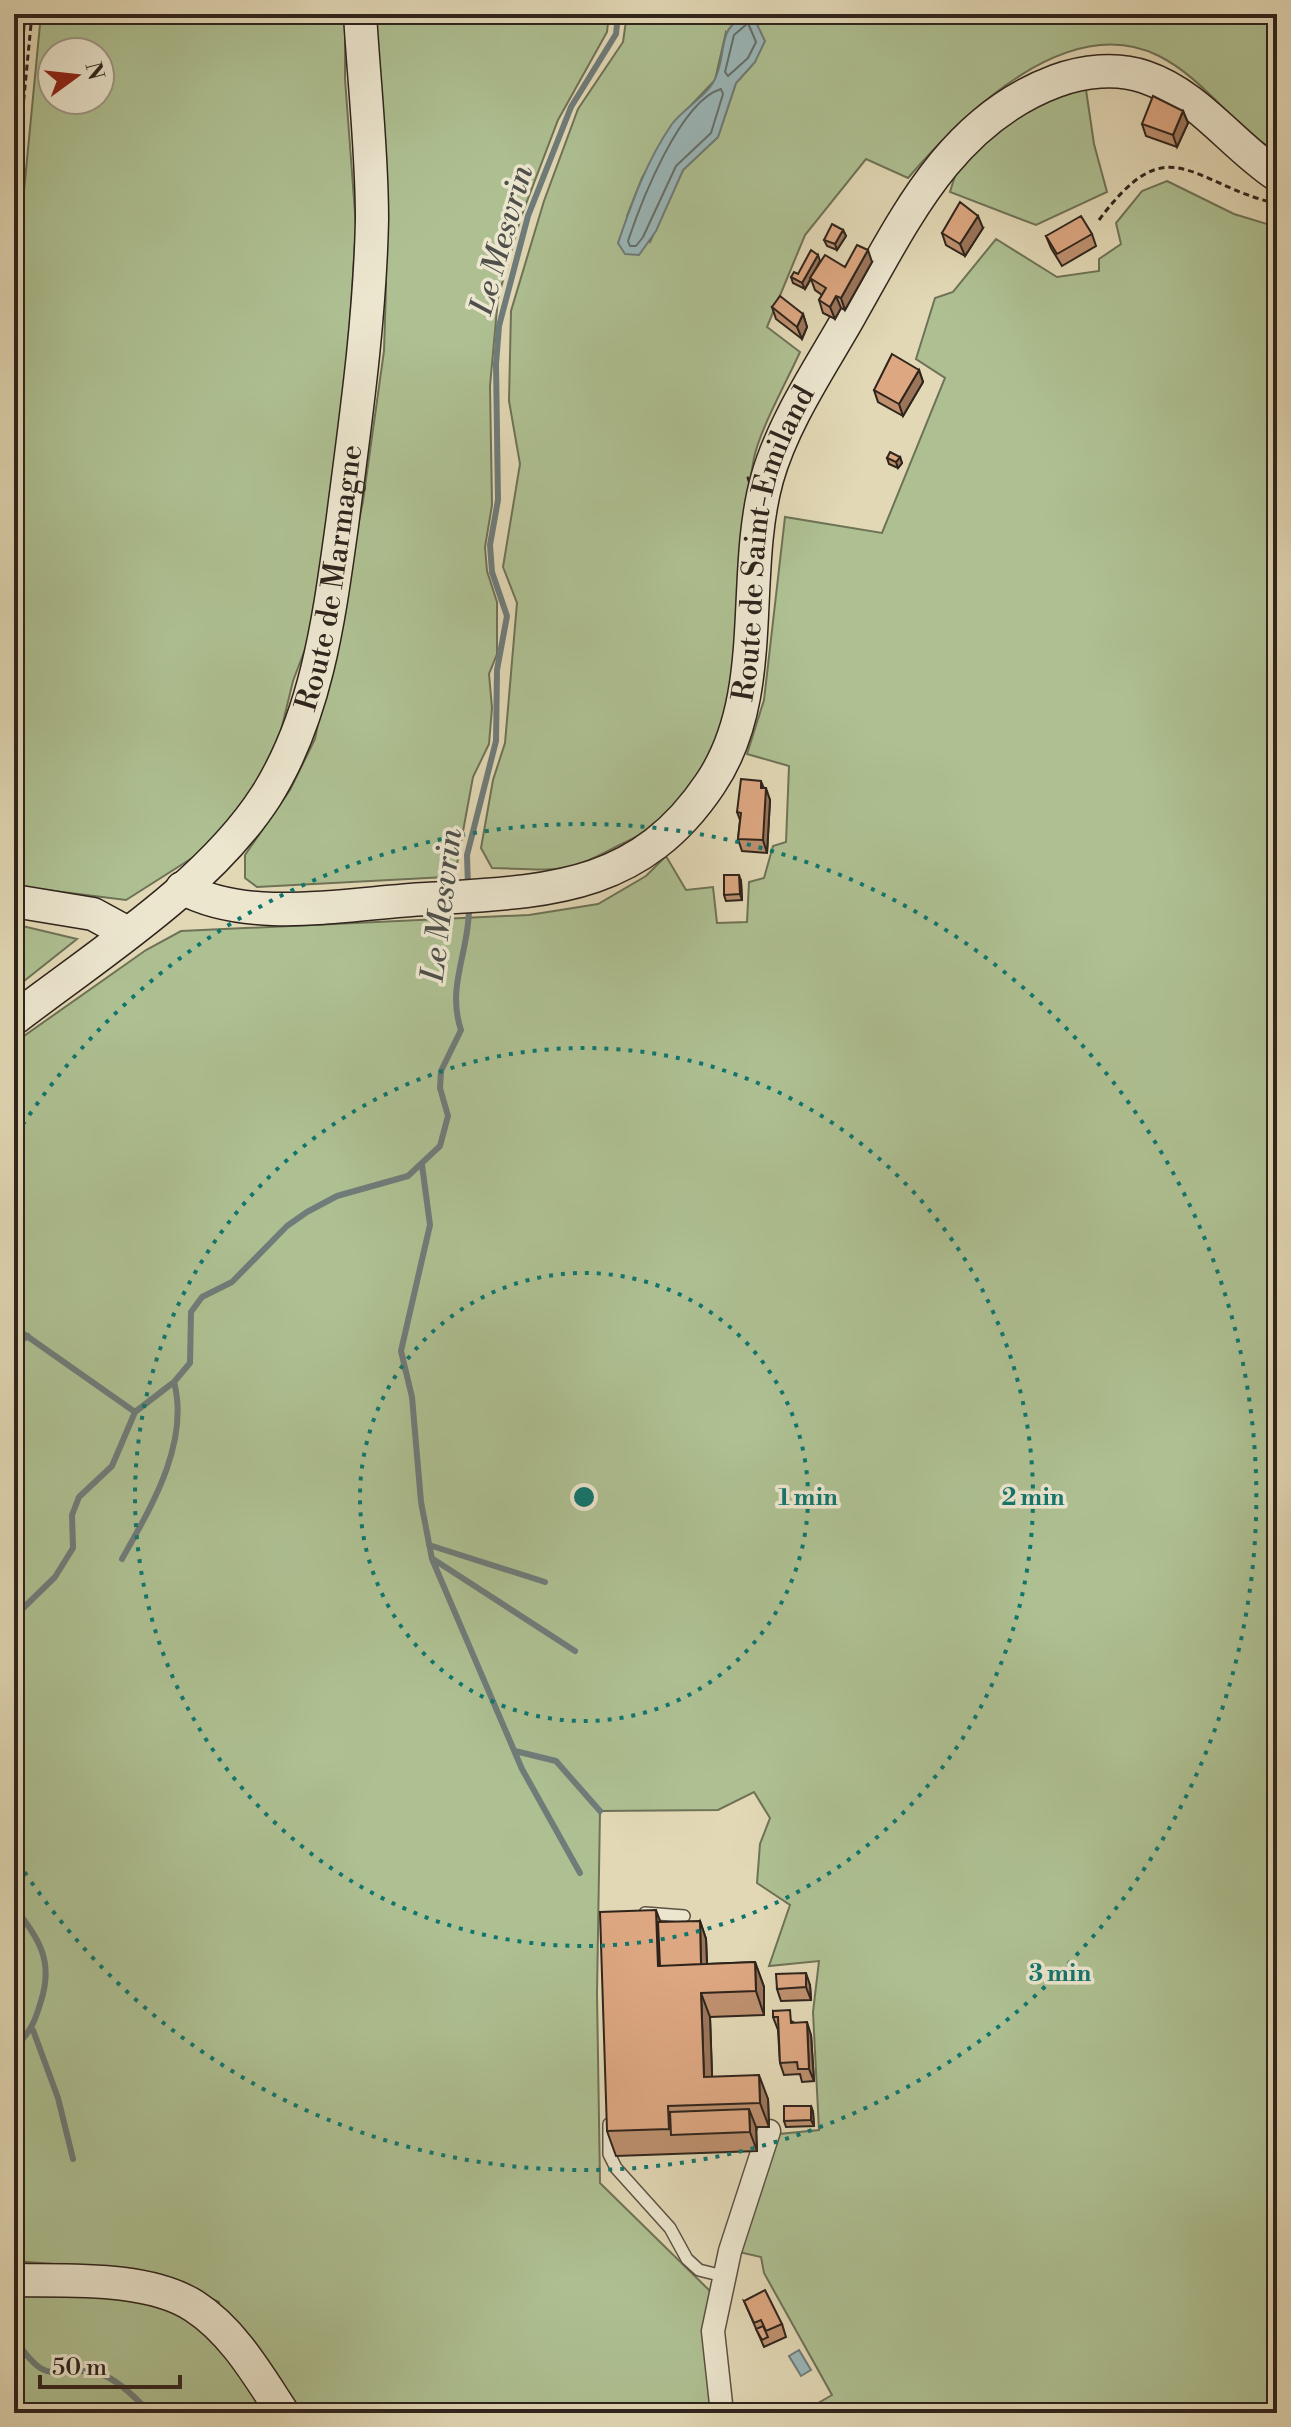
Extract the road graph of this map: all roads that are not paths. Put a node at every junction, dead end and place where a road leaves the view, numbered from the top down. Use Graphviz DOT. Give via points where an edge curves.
graph roads {
  1 [pos="360,14"];
  2 [pos="1277,175"];
  3 [pos="182,888"];
  4 [pos="14,901"];
  5 [pos="126,932"];
  6 [pos="14,1019"];
  7 [pos="627,1916"];
  8 [pos="684,1916"];
  9 [pos="608,2108"];
  10 [pos="769,2131"];
  11 [pos="723,2276"];
  12 [pos="14,2280"];
  13 [pos="283,2413"];
  14 [pos="722,2413"];
  1 -- 3 [label="main road, Route de Marmagne" via="370,275 358,404 320,656 306,714 265,797"];
  2 -- 3 [label="main road, Route de Saint-Émiland" via="1171,90 1144,76 1119,72 1070,76 1031,90 968,133 943,162 889,248 782,441 767,479 738,719 729,752 710,785 644,853 588,881 524,894 265,909 213,903"];
  3 -- 5 [label="main road, Route de Marmagne"];
  4 -- 5 [label="main road" via="93,914"];
  5 -- 6 [label="main road, Route de Marmagne"];
  7 -- 8 [label="lane"];
  9 -- 11 [label="lane" via="609,2154 616,2168 670,2228 687,2259 699,2270"];
  10 -- 11 [label="street"];
  11 -- 14 [label="street" via="713,2331"];
  12 -- 13 [label="main road" via="84,2281 163,2291 193,2305 247,2357"];
}
